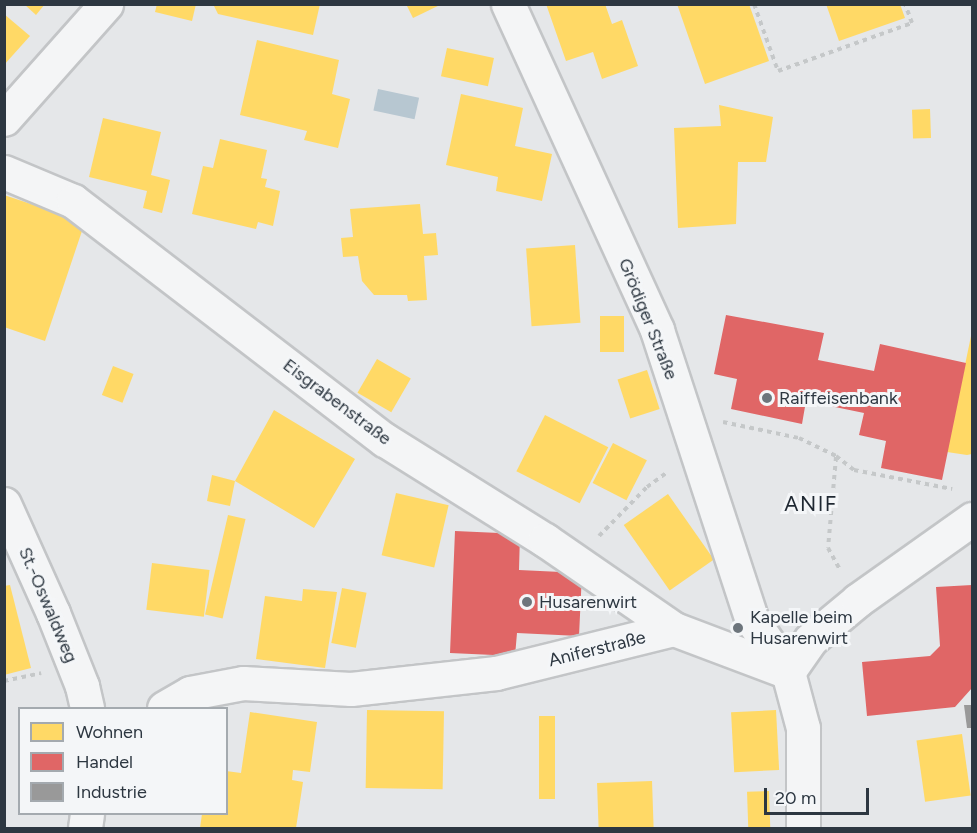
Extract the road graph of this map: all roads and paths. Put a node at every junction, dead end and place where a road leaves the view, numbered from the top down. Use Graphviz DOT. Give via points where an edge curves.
graph roads {
  1 [pos="106,4"];
  2 [pos="508,4"];
  3 [pos="754,4"];
  4 [pos="905,4"];
  5 [pos="4,119"];
  6 [pos="4,172"];
  7 [pos="684,414"];
  8 [pos="696,451"];
  9 [pos="836,456"];
  10 [pos="955,489"];
  11 [pos="4,504"];
  12 [pos="972,519"];
  13 [pos="576,560"];
  14 [pos="858,600"];
  15 [pos="674,629"];
  16 [pos="788,672"];
  17 [pos="87,707"];
  18 [pos="166,707"];
  19 [pos="803,828"];
  1 -- 5 [label="street"];
  2 -- 7 [label="street, Grödiger Straße" via="657,330"];
  3 -- 4 [label="path" via="778,71 912,23"];
  6 -- 13 [label="street, Eisgrabenstraße" via="72,201 385,440"];
  7 -- 8 [label="street, Grödiger Straße"];
  7 -- 9 [label="path" via="798,438"];
  8 -- 13 [label="path" via="646,487"];
  8 -- 16 [label="street, Grödiger Straße" via="752,620"];
  9 -- 10 [label="path" via="854,470"];
  9 -- 14 [label="path" via="828,548"];
  11 -- 17 [label="street, St.-Oswaldweg" via="53,612"];
  12 -- 14 [label="street"];
  13 -- 15 [label="street, Eisgrabenstraße"];
  14 -- 16 [label="street" via="810,640"];
  15 -- 16 [label="street"];
  15 -- 18 [label="street, Aniferstraße" via="496,673 351,689 243,683 190,693"];
  16 -- 19 [label="street, Grödiger Straße" via="803,728"];
}
